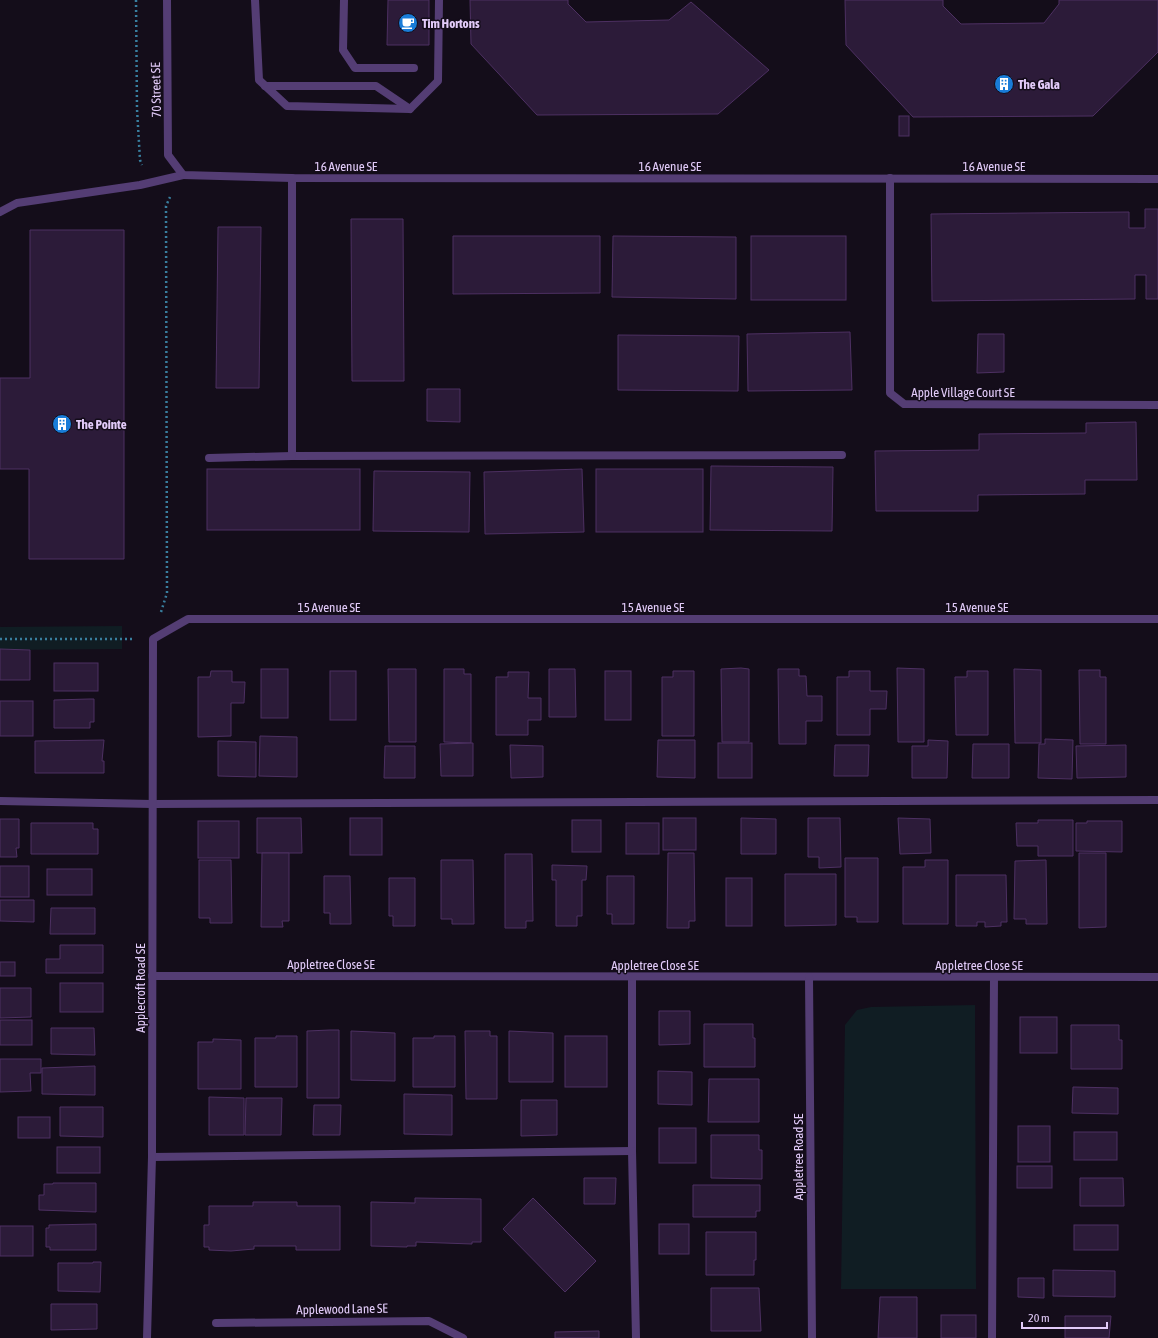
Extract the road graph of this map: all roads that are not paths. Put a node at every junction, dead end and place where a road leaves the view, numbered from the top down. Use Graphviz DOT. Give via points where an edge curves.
graph roads {
  1 [pos="167,0"];
  2 [pos="255,0"];
  3 [pos="344,0"];
  4 [pos="439,0"];
  5 [pos="414,68"];
  6 [pos="265,86"];
  7 [pos="410,109"];
  8 [pos="183,175"];
  9 [pos="292,178"];
  10 [pos="890,178"];
  11 [pos="1158,179"];
  12 [pos="0,212"];
  13 [pos="1158,405"];
  14 [pos="842,455"];
  15 [pos="292,456"];
  16 [pos="209,458"];
  17 [pos="1158,619"];
  18 [pos="153,639"];
  19 [pos="1158,800"];
  20 [pos="0,801"];
  21 [pos="152,804"];
  22 [pos="152,976"];
  23 [pos="809,976"];
  24 [pos="632,977"];
  25 [pos="994,977"];
  26 [pos="1158,977"];
  27 [pos="632,1151"];
  28 [pos="152,1157"];
  29 [pos="216,1323"];
  30 [pos="147,1338"];
  31 [pos="463,1338"];
  32 [pos="636,1338"];
  33 [pos="812,1338"];
  34 [pos="992,1338"];
  1 -- 8 [label="street, 70 Street SE" via="168,155"];
  2 -- 6 [label="street" via="259,80"];
  3 -- 5 [label="street" via="343,50 355,68"];
  4 -- 7 [label="street" via="438,81"];
  6 -- 7 [label="street" via="376,86"];
  6 -- 7 [label="street" via="287,106"];
  8 -- 9 [label="street, 16 Avenue SE"];
  8 -- 12 [label="street, 16 Avenue SE" via="17,203"];
  9 -- 10 [label="street, 16 Avenue SE"];
  9 -- 15 [label="street"];
  10 -- 11 [label="street, 16 Avenue SE"];
  10 -- 13 [label="street, Apple Village Court SE" via="890,393 904,404"];
  14 -- 15 [label="street"];
  15 -- 16 [label="street"];
  17 -- 18 [label="street, 15 Avenue SE" via="188,619"];
  18 -- 21 [label="street, Applecroft Road SE"];
  19 -- 21 [label="street"];
  20 -- 21 [label="street"];
  21 -- 22 [label="street, Applecroft Road SE"];
  22 -- 24 [label="street, Appletree Close SE"];
  22 -- 28 [label="street, Applecroft Road SE"];
  23 -- 24 [label="street, Appletree Close SE"];
  23 -- 25 [label="street, Appletree Close SE"];
  23 -- 33 [label="street, Appletree Road SE"];
  24 -- 27 [label="street"];
  25 -- 26 [label="street, Appletree Close SE"];
  25 -- 34 [label="street"];
  27 -- 28 [label="street"];
  27 -- 32 [label="street"];
  28 -- 30 [label="street, Applecroft Road SE"];
  29 -- 31 [label="street, Applewood Lane SE" via="429,1321"];
}
